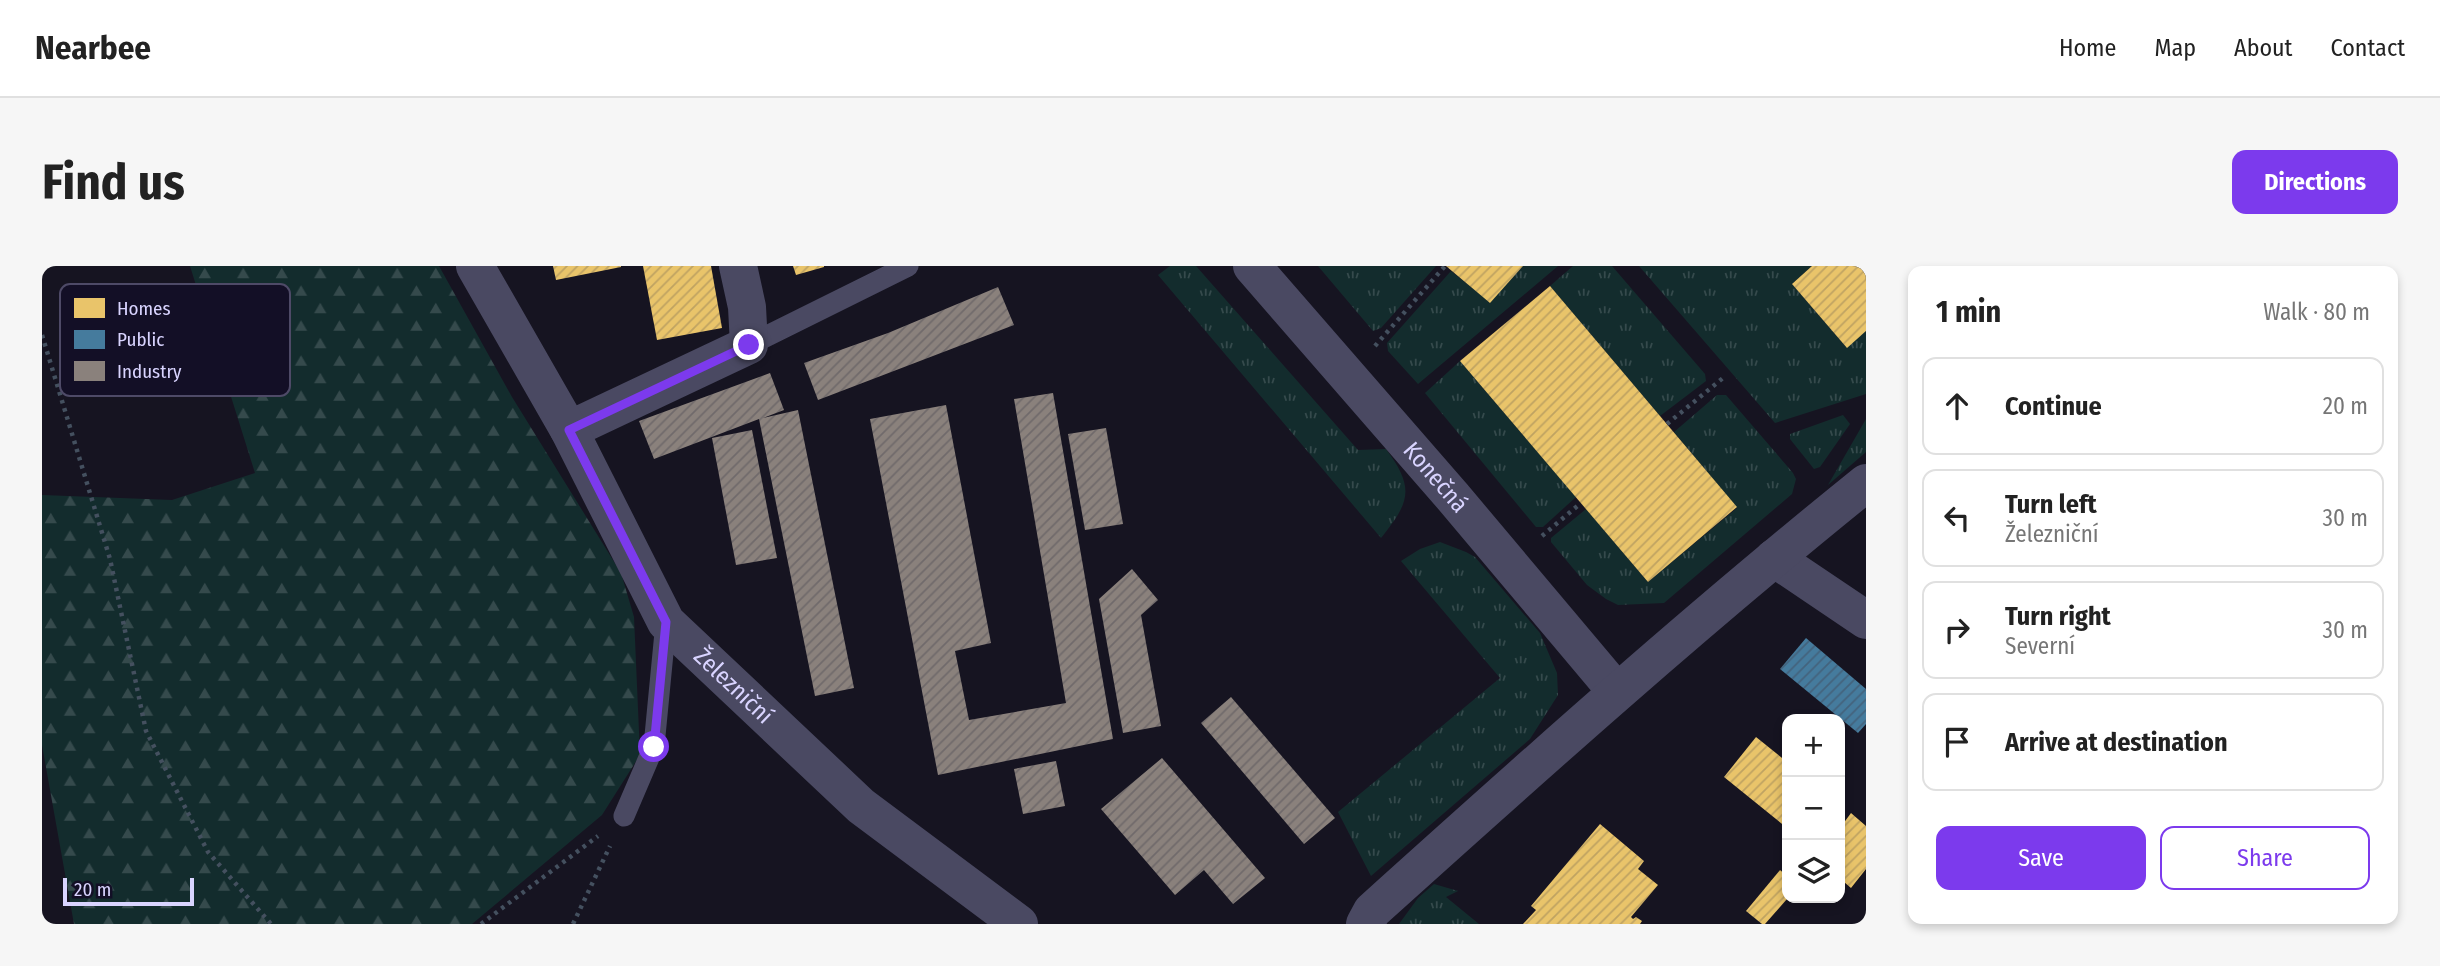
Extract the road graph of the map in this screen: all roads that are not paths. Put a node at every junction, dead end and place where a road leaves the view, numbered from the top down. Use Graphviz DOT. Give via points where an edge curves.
graph roads {
  1 [pos="475,266"];
  2 [pos="738,266"];
  3 [pos="908,266"];
  4 [pos="1252,266"];
  5 [pos="749,345"];
  6 [pos="569,430"];
  7 [pos="1866,483"];
  8 [pos="1774,558"];
  9 [pos="1866,620"];
  10 [pos="666,622"];
  11 [pos="1617,692"];
  12 [pos="624,816"];
  13 [pos="1019,924"];
  14 [pos="1365,924"];
  1 -- 6 [label="street, Železniční"];
  2 -- 5 [label="street"];
  3 -- 5 [label="lane"];
  4 -- 11 [label="street, Konečná"];
  5 -- 6 [label="street"];
  6 -- 10 [label="street, Železniční"];
  7 -- 8 [label="street"];
  8 -- 9 [label="street"];
  8 -- 11 [label="street"];
  10 -- 12 [label="lane" via="654,747"];
  10 -- 13 [label="street, Železniční" via="861,806"];
  11 -- 14 [label="street" via="1372,911"];
}
